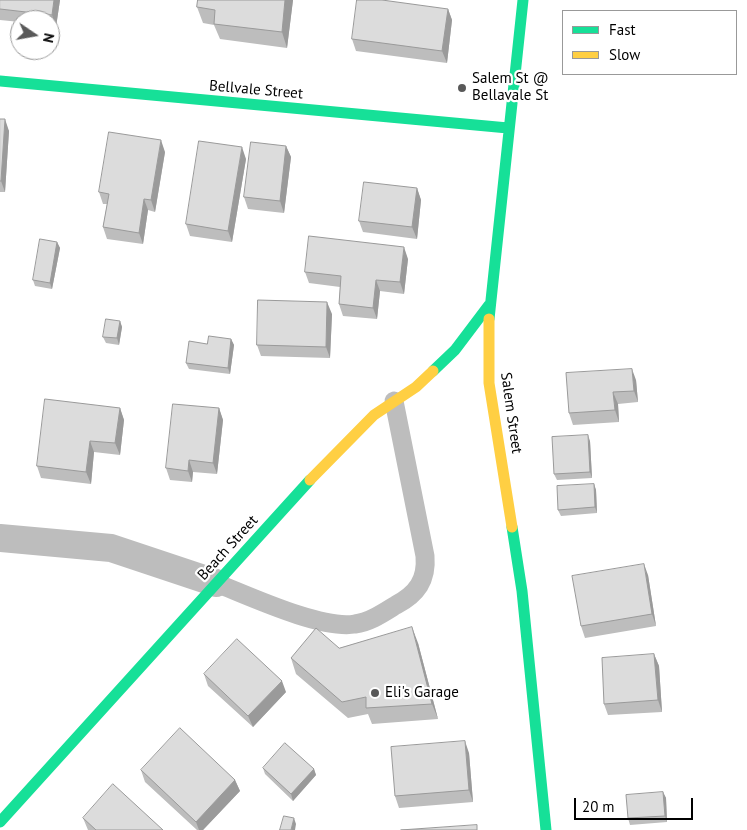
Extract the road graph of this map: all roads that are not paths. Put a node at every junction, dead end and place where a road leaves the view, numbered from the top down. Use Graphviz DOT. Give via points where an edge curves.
graph roads {
  1 [pos="523,0"];
  2 [pos="0,81"];
  3 [pos="508,128"];
  4 [pos="489,304"];
  5 [pos="394,401"];
  6 [pos="0,538"];
  7 [pos="216,583"];
  8 [pos="0,822"];
  9 [pos="546,830"];
  1 -- 3 [label="main road, Salem Street"];
  2 -- 3 [label="main road, Bellvale Street"];
  3 -- 4 [label="main road, Salem Street"];
  4 -- 5 [label="main road, Beach Street" via="455,350 416,387"];
  4 -- 9 [label="main road, Salem Street" via="490,383 522,591"];
  5 -- 7 [label="main road, Beach Street" via="336,451"];
  5 -- 7 [label="lane" via="425,564 424,579 411,597 366,622 342,626 317,621"];
  6 -- 7 [label="street" via="115,549"];
  7 -- 8 [label="main road, Beach Street"];
}
